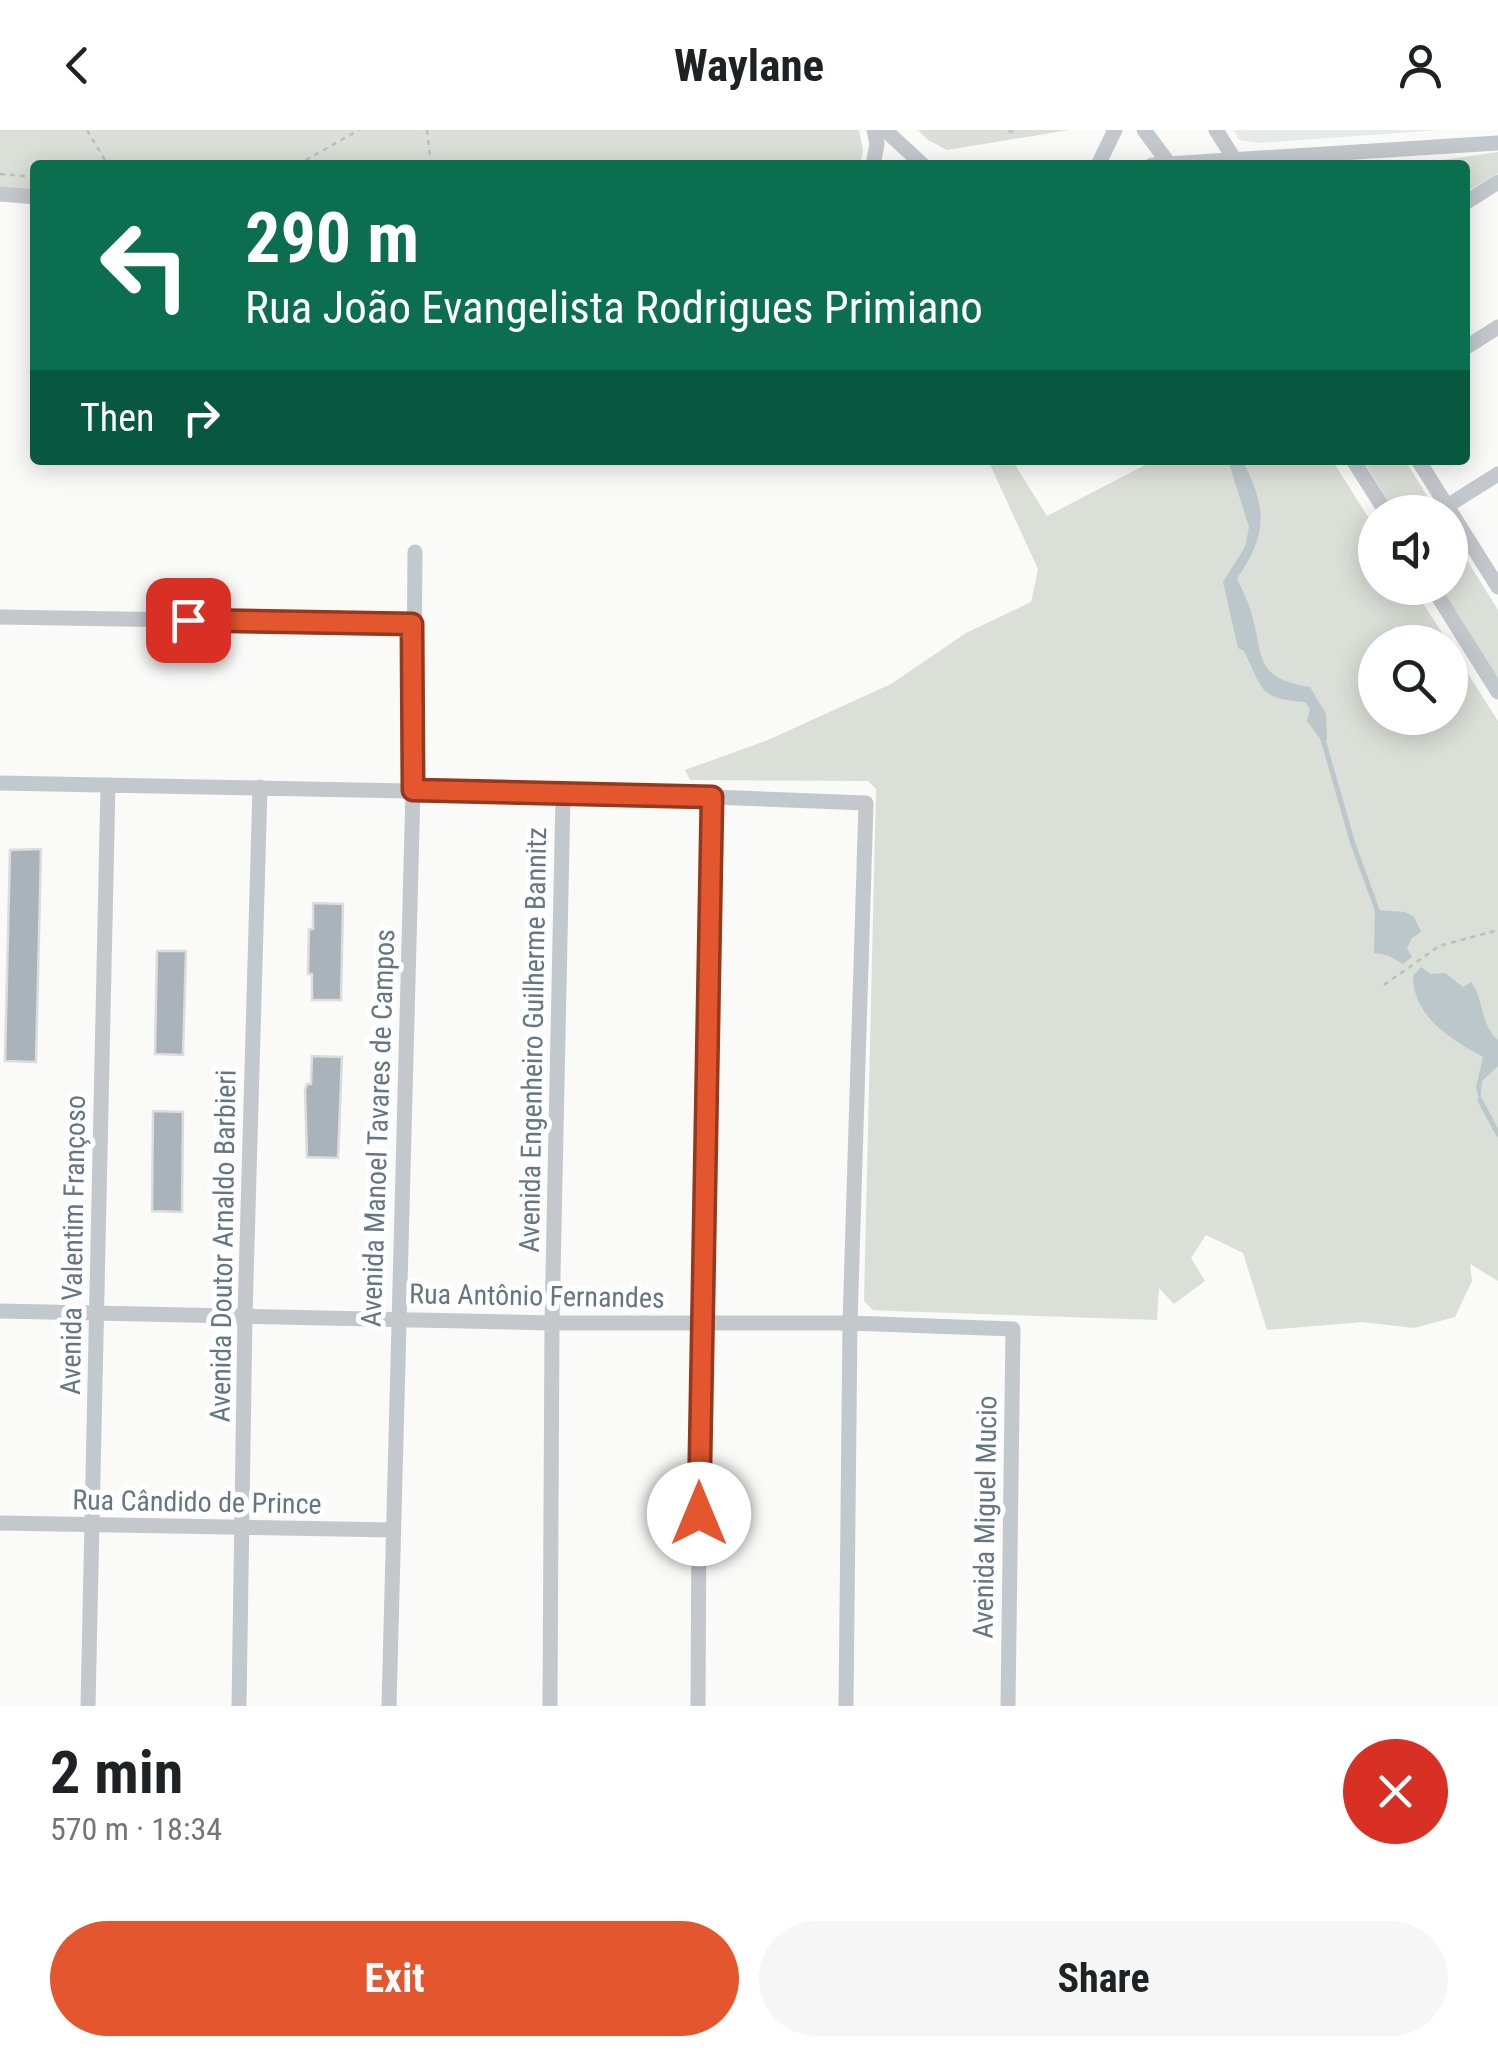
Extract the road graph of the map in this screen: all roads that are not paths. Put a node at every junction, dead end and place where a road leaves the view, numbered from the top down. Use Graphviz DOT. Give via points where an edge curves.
graph roads {
  1 [pos="874,130"];
  2 [pos="885,130"];
  3 [pos="1114,130"];
  4 [pos="1144,130"];
  5 [pos="1216,130"];
  6 [pos="1498,143"];
  7 [pos="875,160"];
  8 [pos="917,160"];
  9 [pos="1100,160"];
  10 [pos="1167,160"];
  11 [pos="1235,160"];
  12 [pos="1264,160"];
  13 [pos="1498,182"];
  14 [pos="0,194"];
  15 [pos="30,197"];
  16 [pos="1470,199"];
  17 [pos="1498,328"];
  18 [pos="1470,345"];
  19 [pos="1356,465"];
  20 [pos="1421,465"];
  21 [pos="1498,474"];
  22 [pos="1375,495"];
  23 [pos="1441,495"];
  24 [pos="1465,495"];
  25 [pos="1468,538"];
  26 [pos="414,552"];
  27 [pos="1498,587"];
  28 [pos="1444,605"];
  29 [pos="0,617"];
  30 [pos="412,624"];
  31 [pos="1498,692"];
  32 [pos="0,782"];
  33 [pos="108,785"];
  34 [pos="260,787"];
  35 [pos="413,790"];
  36 [pos="563,796"];
  37 [pos="712,797"];
  38 [pos="0,1311"];
  39 [pos="96,1314"];
  40 [pos="245,1316"];
  41 [pos="397,1319"];
  42 [pos="850,1322"];
  43 [pos="552,1323"];
  44 [pos="700,1323"];
  45 [pos="1013,1329"];
  46 [pos="0,1524"];
  47 [pos="93,1525"];
  48 [pos="242,1528"];
  49 [pos="394,1530"];
  50 [pos="88,1706"];
  51 [pos="239,1706"];
  52 [pos="389,1706"];
  53 [pos="550,1706"];
  54 [pos="698,1706"];
  55 [pos="846,1706"];
  56 [pos="1008,1706"];
  1 -- 7 [label="street"];
  2 -- 8 [label="street"];
  3 -- 9 [label="street"];
  4 -- 10 [label="street"];
  5 -- 11 [label="street"];
  6 -- 12 [label="street"];
  13 -- 16 [label="street"];
  14 -- 15 [label="street"];
  17 -- 18 [label="street"];
  19 -- 22 [label="street"];
  20 -- 23 [label="street"];
  21 -- 24 [label="street"];
  25 -- 27 [label="street"];
  26 -- 30 [label="street, Avenida Manoel Tavares de Campos"];
  28 -- 31 [label="street"];
  29 -- 30 [label="street"];
  30 -- 35 [label="street, Avenida Manoel Tavares de Campos"];
  32 -- 33 [label="street"];
  33 -- 34 [label="street"];
  33 -- 39 [label="street, Avenida Valentim Françoso"];
  34 -- 35 [label="street"];
  34 -- 40 [label="street, Avenida Doutor Arnaldo Barbieri"];
  35 -- 36 [label="street"];
  35 -- 41 [label="street, Avenida Manoel Tavares de Campos"];
  36 -- 37 [label="street"];
  36 -- 43 [label="street, Avenida Engenheiro Guilherme Bannitz"];
  37 -- 42 [label="street" via="866,803"];
  37 -- 44 [label="street"];
  38 -- 39 [label="street, Rua Antônio Fernandes"];
  39 -- 40 [label="street, Rua Antônio Fernandes"];
  39 -- 47 [label="street, Avenida Valentim Françoso"];
  40 -- 41 [label="street, Rua Antônio Fernandes"];
  40 -- 48 [label="street, Avenida Doutor Arnaldo Barbieri"];
  41 -- 43 [label="street, Rua Antônio Fernandes"];
  41 -- 49 [label="street, Avenida Manoel Tavares de Campos"];
  42 -- 44 [label="street, Rua Antônio Fernandes"];
  42 -- 45 [label="street, Rua Antônio Fernandes"];
  42 -- 55 [label="street"];
  43 -- 44 [label="street, Rua Antônio Fernandes"];
  43 -- 53 [label="street, Avenida Engenheiro Guilherme Bannitz"];
  44 -- 54 [label="street"];
  45 -- 56 [label="street, Avenida Miguel Mucio"];
  46 -- 47 [label="street, Rua Cândido de Prince"];
  47 -- 48 [label="street, Rua Cândido de Prince"];
  47 -- 50 [label="street, Avenida Valentim Françoso"];
  48 -- 49 [label="street, Rua Cândido de Prince"];
  48 -- 51 [label="street, Avenida Doutor Arnaldo Barbieri"];
  49 -- 52 [label="street, Avenida Manoel Tavares de Campos"];
}
